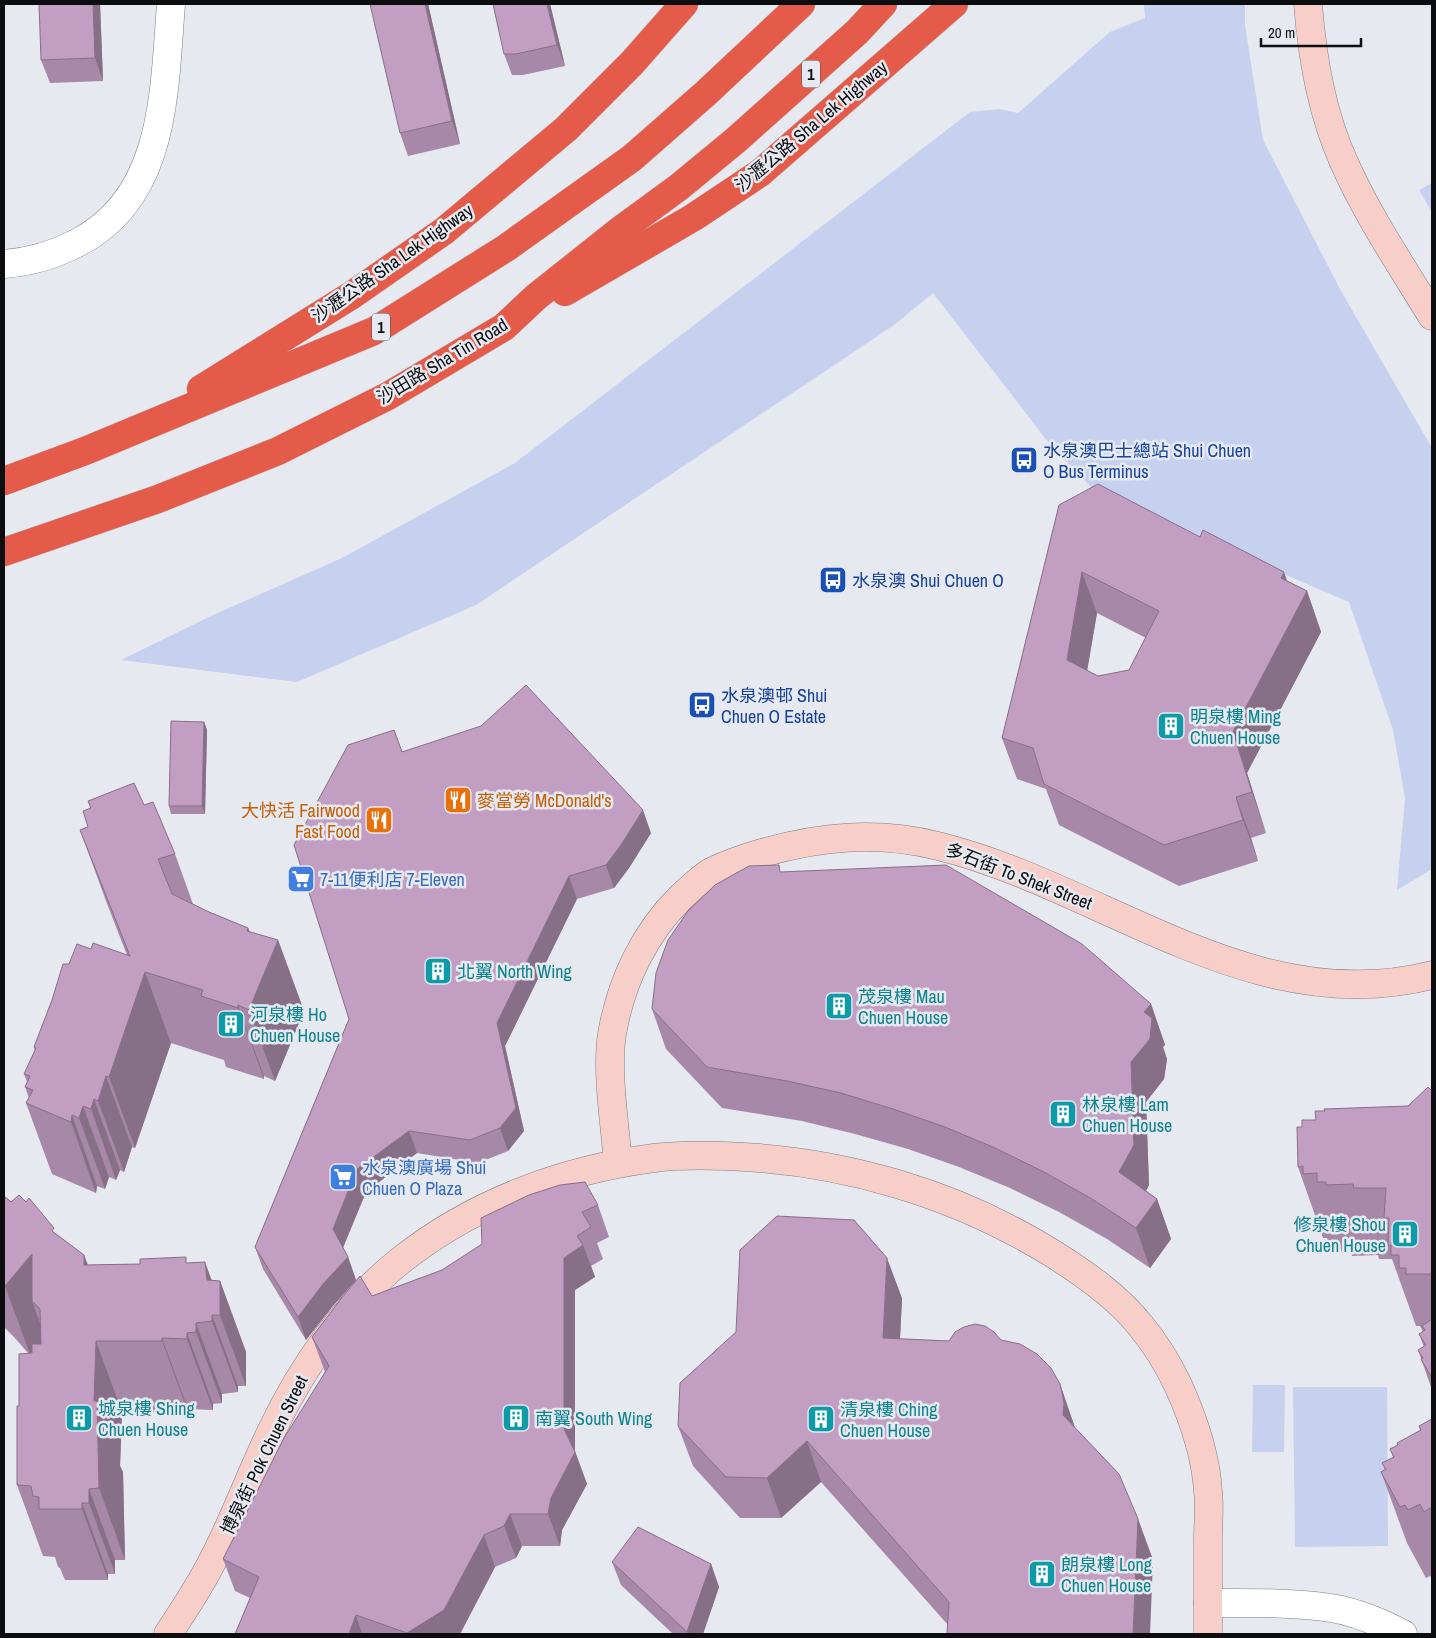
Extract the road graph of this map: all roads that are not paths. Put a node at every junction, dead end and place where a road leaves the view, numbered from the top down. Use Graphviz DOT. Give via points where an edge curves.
graph roads {
  1 [pos="172,4"];
  2 [pos="684,4"];
  3 [pos="801,4"];
  4 [pos="883,4"];
  5 [pos="954,4"];
  6 [pos="1308,4"];
  7 [pos="4,264"];
  8 [pos="1432,316"];
  9 [pos="504,327"];
  10 [pos="139,428"];
  11 [pos="4,481"];
  12 [pos="4,552"];
  13 [pos="1432,975"];
  14 [pos="618,1163"];
  15 [pos="1208,1603"];
  16 [pos="168,1634"];
  17 [pos="1208,1634"];
  18 [pos="1404,1634"];
  1 -- 7 [label="street" via="158,127 140,182 105,226 88,237 49,256"];
  2 -- 10 [label="highway, 沙瀝公路 Sha Lek Highway" via="632,63 566,128 444,231 352,295"];
  3 -- 10 [label="highway, 1" via="632,158 474,270 374,331"];
  4 -- 9 [label="highway, 沙田路 Sha Tin Road / 1" via="857,32 736,140 536,297"];
  5 -- 9 [label="highway, 沙瀝公路 Sha Lek Highway" via="760,173 672,230"];
  6 -- 8 [label="street" via="1318,80 1342,159 1362,199"];
  9 -- 12 [label="highway, 沙田路 Sha Tin Road / 1" via="388,396 278,451 158,499"];
  10 -- 11 [label="highway, 1"];
  13 -- 14 [label="street, 多石街 To Shek Street" via="1408,982 1344,986 1248,968 1171,940 997,864 911,840 851,836 784,847 711,872 674,904 642,948 622,992 611,1038"];
  14 -- 15 [label="street, 博泉街 Pok Chuen Street" via="696,1155 796,1161 842,1169 921,1191 999,1223 1095,1283 1139,1323 1174,1377 1192,1419 1208,1491"];
  14 -- 16 [label="street, 博泉街 Pok Chuen Street" via="532,1187 453,1224 399,1262 357,1302 320,1349 291,1394 214,1559"];
  15 -- 17 [label="street, 博泉街 Pok Chuen Street"];
  15 -- 18 [label="street" via="1333,1608 1378,1621"];
}
